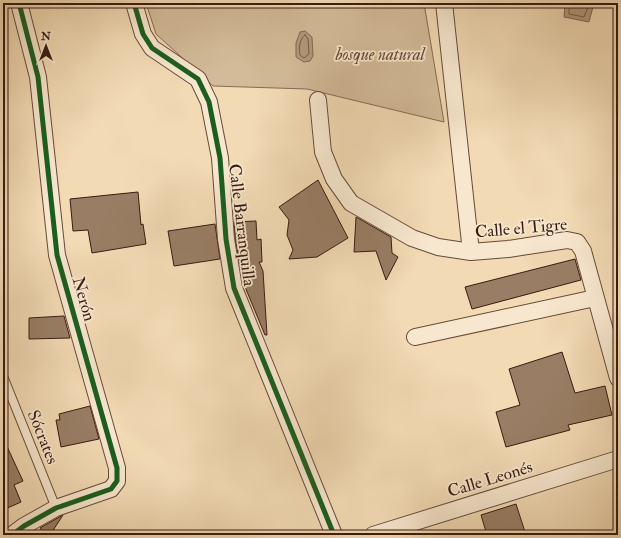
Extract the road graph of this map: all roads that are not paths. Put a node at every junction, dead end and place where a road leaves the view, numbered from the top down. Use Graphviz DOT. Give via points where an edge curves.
graph roads {
  1 [pos="20,3"];
  2 [pos="134,3"];
  3 [pos="444,3"];
  4 [pos="318,100"];
  5 [pos="471,252"];
  6 [pos="596,298"];
  7 [pos="415,337"];
  8 [pos="3,376"];
  9 [pos="618,378"];
  10 [pos="618,458"];
  11 [pos="56,508"];
  12 [pos="12,535"];
  13 [pos="334,535"];
  14 [pos="373,535"];
  1 -- 11 [label="street, Nerón" via="38,77 57,255 116,468 117,481 111,489"];
  2 -- 13 [label="street, Calle Barranquilla" via="143,34 152,48 198,79 209,102 220,158 226,239 234,288"];
  3 -- 5 [label="street"];
  4 -- 5 [label="street, Calle el Tigre" via="323,152 334,179 351,203 412,238 438,247"];
  5 -- 6 [label="street, Calle el Tigre" via="567,240 578,242 584,251"];
  6 -- 7 [label="street"];
  6 -- 9 [label="street, Calle el Tigre"];
  8 -- 11 [label="lane, Sócrates"];
  10 -- 14 [label="street, Calle Leonés"];
  11 -- 12 [label="street, Nerón"];
}
